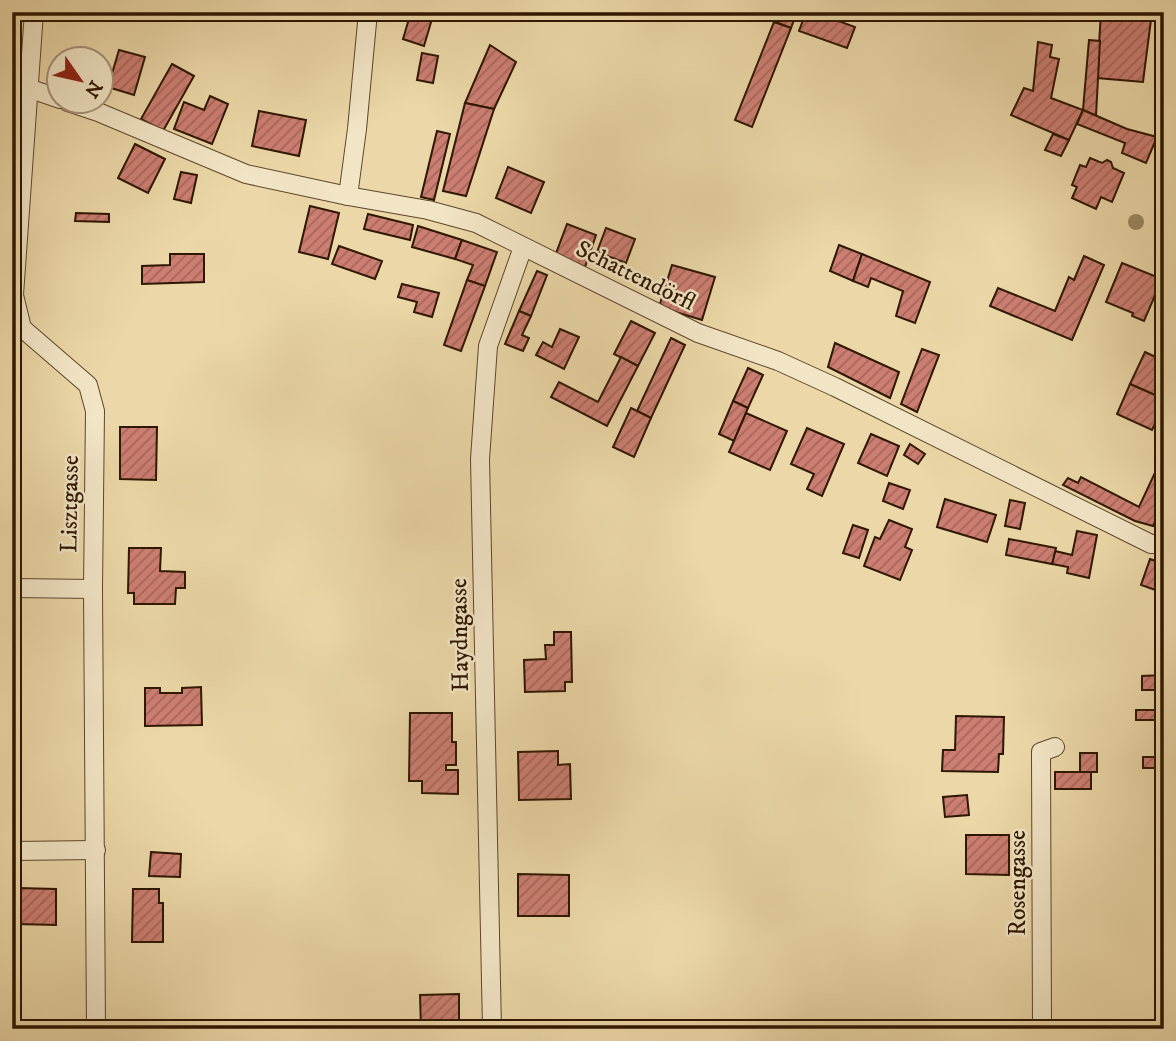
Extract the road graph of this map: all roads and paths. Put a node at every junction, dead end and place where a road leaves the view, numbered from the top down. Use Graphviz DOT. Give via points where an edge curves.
graph roads {
  1 [pos="34,12"];
  2 [pos="368,12"];
  3 [pos="20,92"];
  4 [pos="46,97"];
  5 [pos="108,116"];
  6 [pos="348,196"];
  7 [pos="523,247"];
  8 [pos="1164,544"];
  9 [pos="12,588"];
  10 [pos="93,589"];
  11 [pos="1055,747"];
  12 [pos="96,850"];
  13 [pos="12,851"];
  14 [pos="96,1029"];
  15 [pos="492,1029"];
  16 [pos="1042,1029"];
  1 -- 3 [label="street, Lisztgasse"];
  2 -- 6 [label="street"];
  3 -- 4 [label="street"];
  3 -- 10 [label="street, Lisztgasse" via="14,295 22,328 88,385 95,411"];
  5 -- 6 [label="street, Schattendörfl" via="246,174"];
  6 -- 7 [label="street, Schattendörfl" via="476,223"];
  7 -- 8 [label="street, Schattendörfl" via="698,334 778,361 835,387 1151,544"];
  7 -- 15 [label="street, Haydngasse" via="488,346 480,459"];
  9 -- 10 [label="street"];
  10 -- 12 [label="street, Lisztgasse"];
  11 -- 16 [label="street, Rosengasse" via="1041,752"];
  12 -- 13 [label="street"];
  12 -- 14 [label="street, Lisztgasse"];
}
